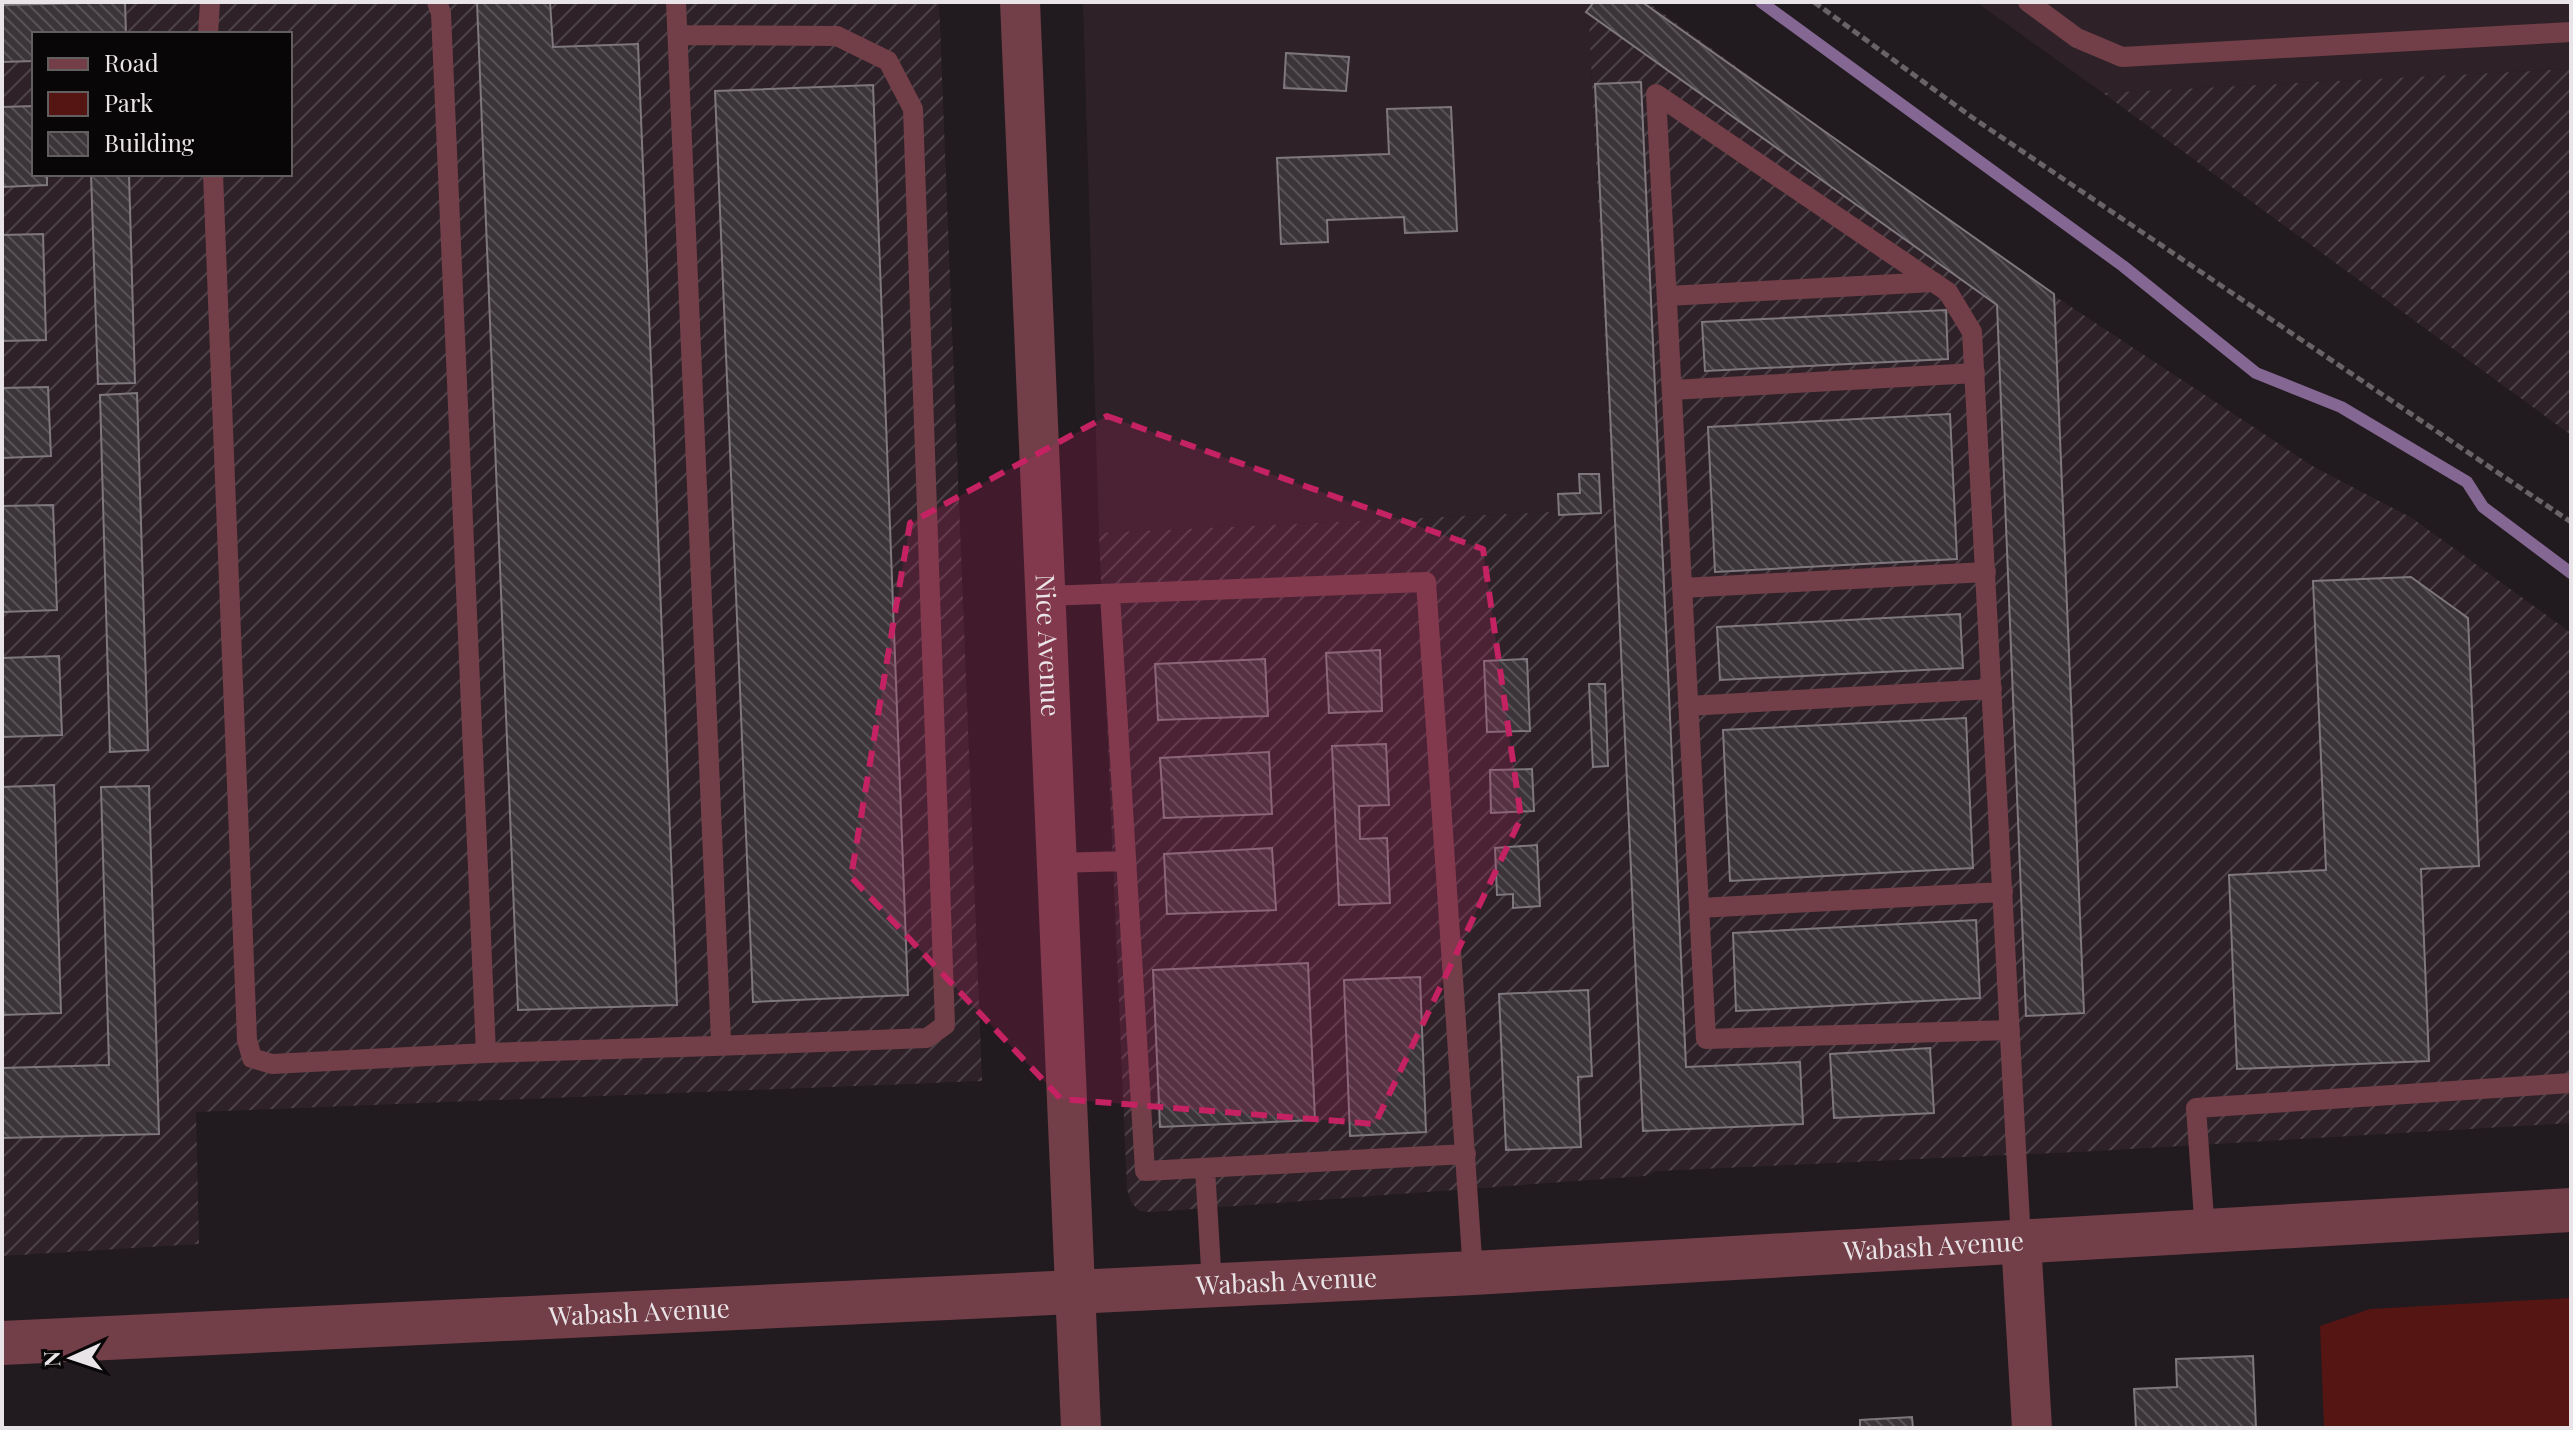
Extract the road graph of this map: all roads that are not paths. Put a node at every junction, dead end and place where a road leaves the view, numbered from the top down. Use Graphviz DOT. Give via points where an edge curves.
graph roads {
  1 [pos="210,2"];
  2 [pos="437,2"];
  3 [pos="676,2"];
  4 [pos="1020,2"];
  5 [pos="2028,2"];
  6 [pos="208,32"];
  7 [pos="2571,32"];
  8 [pos="678,35"];
  9 [pos="213,176"];
  10 [pos="1934,282"];
  11 [pos="1667,296"];
  12 [pos="1975,373"];
  13 [pos="1672,390"];
  14 [pos="1986,572"];
  15 [pos="1682,588"];
  16 [pos="1110,594"];
  17 [pos="1045,596"];
  18 [pos="1992,689"];
  19 [pos="1688,706"];
  20 [pos="1126,861"];
  21 [pos="1056,863"];
  22 [pos="2003,892"];
  23 [pos="1699,908"];
  24 [pos="2010,1030"];
  25 [pos="714,1046"];
  26 [pos="486,1053"];
  27 [pos="2571,1083"];
  28 [pos="1466,1154"];
  29 [pos="1205,1168"];
  30 [pos="2571,1210"];
  31 [pos="2205,1232"];
  32 [pos="2021,1241"];
  33 [pos="1473,1273"];
  34 [pos="1212,1285"];
  35 [pos="1073,1291"];
  36 [pos="2,1343"];
  37 [pos="1081,1428"];
  38 [pos="2032,1428"];
  1 -- 6 [label="lane"];
  2 -- 26 [label="lane"];
  3 -- 8 [label="lane"];
  4 -- 17 [label="street, Nice Avenue"];
  5 -- 7 [label="lane" via="2077,38 2122,57"];
  8 -- 25 [label="lane" via="721,1041"];
  8 -- 25 [label="lane" via="837,36 888,61 913,109 925,416 945,1025 927,1038"];
  9 -- 26 [label="lane" via="247,1040 252,1058 272,1064"];
  10 -- 11 [label="lane"];
  10 -- 11 [label="lane" via="1656,94"];
  10 -- 12 [label="lane" via="1948,292 1972,332"];
  11 -- 13 [label="lane"];
  12 -- 13 [label="lane"];
  12 -- 14 [label="lane"];
  13 -- 15 [label="lane"];
  14 -- 15 [label="lane"];
  14 -- 18 [label="lane"];
  15 -- 19 [label="lane"];
  16 -- 17 [label="lane"];
  16 -- 20 [label="lane"];
  16 -- 28 [label="lane" via="1426,582"];
  17 -- 21 [label="street, Nice Avenue"];
  18 -- 19 [label="lane"];
  18 -- 22 [label="lane"];
  19 -- 23 [label="lane"];
  20 -- 21 [label="lane"];
  20 -- 29 [label="lane" via="1145,1171"];
  21 -- 35 [label="street, Nice Avenue"];
  22 -- 23 [label="lane"];
  22 -- 24 [label="lane"];
  23 -- 24 [label="lane" via="1706,1039"];
  24 -- 32 [label="lane"];
  25 -- 26 [label="lane"];
  27 -- 31 [label="lane" via="2196,1108"];
  28 -- 29 [label="lane"];
  28 -- 33 [label="lane"];
  29 -- 34 [label="lane"];
  30 -- 31 [label="street, Wabash Avenue"];
  31 -- 32 [label="street, Wabash Avenue"];
  32 -- 33 [label="street, Wabash Avenue"];
  32 -- 38 [label="street"];
  33 -- 34 [label="street, Wabash Avenue"];
  34 -- 35 [label="street, Wabash Avenue"];
  35 -- 36 [label="street, Wabash Avenue"];
  35 -- 37 [label="street, Nice Avenue"];
}
